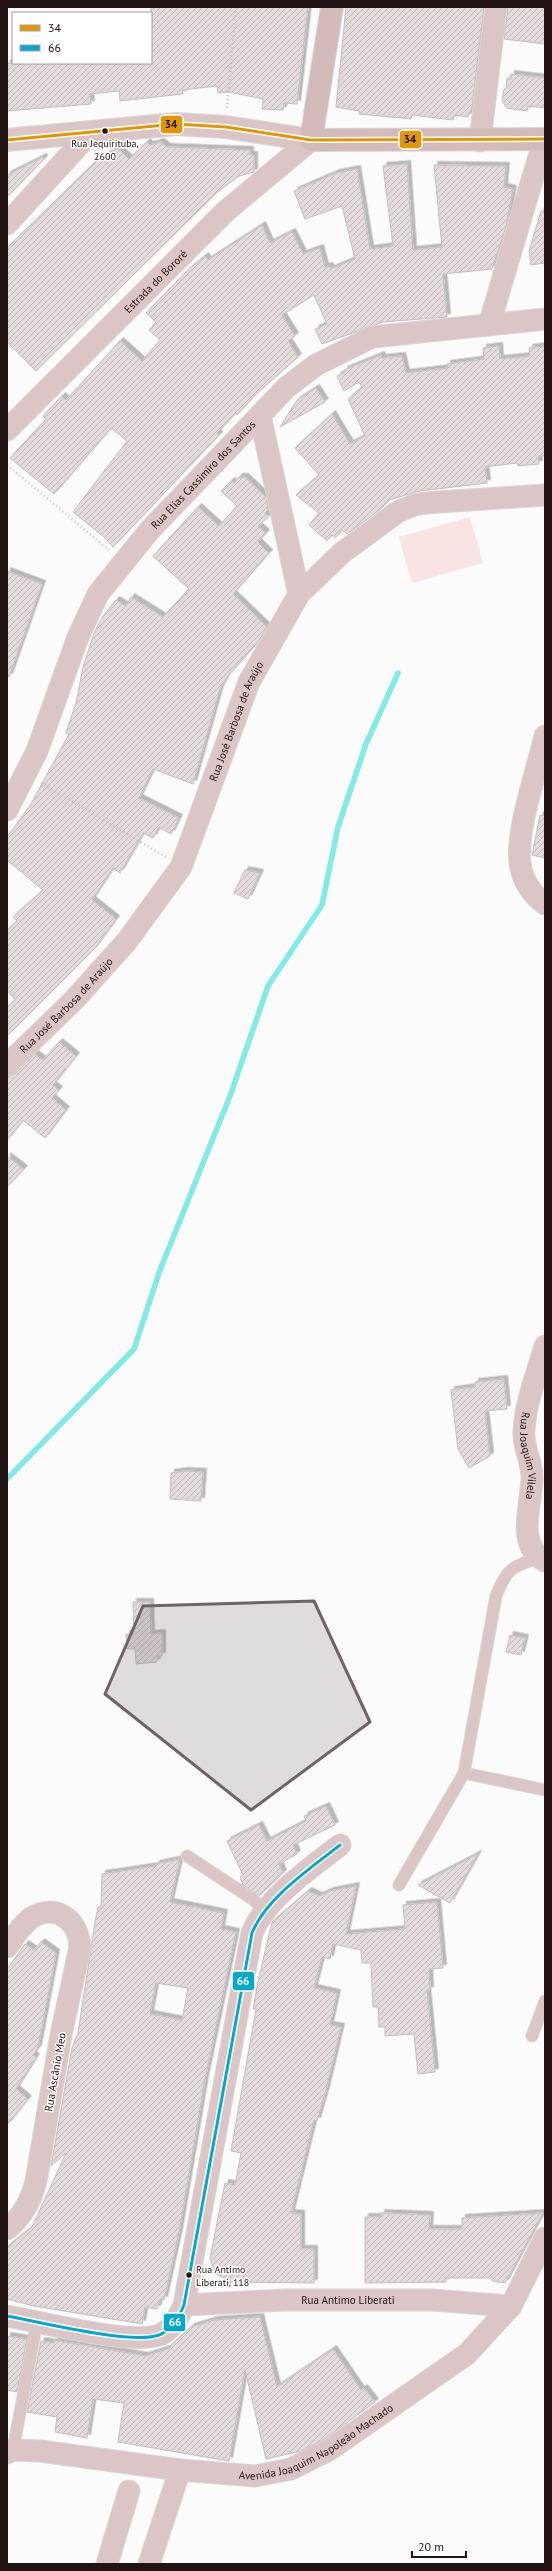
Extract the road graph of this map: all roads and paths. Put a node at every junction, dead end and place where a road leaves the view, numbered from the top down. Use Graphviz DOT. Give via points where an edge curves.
graph roads {
  1 [pos="236,7"];
  2 [pos="332,7"];
  3 [pos="496,7"];
  4 [pos="226,127"];
  5 [pos="90,133"];
  6 [pos="7,140"];
  7 [pos="311,140"];
  8 [pos="544,140"];
  9 [pos="480,141"];
  10 [pos="7,224"];
  11 [pos="545,319"];
  12 [pos="489,325"];
  13 [pos="260,415"];
  14 [pos="7,430"];
  15 [pos="7,465"];
  16 [pos="545,495"];
  17 [pos="123,562"];
  18 [pos="299,594"];
  19 [pos="545,736"];
  20 [pos="25,772"];
  21 [pos="7,810"];
  22 [pos="181,867"];
  23 [pos="545,904"];
  24 [pos="7,1065"];
  25 [pos="545,1346"];
  26 [pos="542,1560"];
  27 [pos="464,1773"];
  28 [pos="545,1790"];
  29 [pos="340,1845"];
  30 [pos="187,1856"];
  31 [pos="399,1885"];
  32 [pos="264,1911"];
  33 [pos="7,1947"];
  34 [pos="545,2001"];
  35 [pos="532,2036"];
  36 [pos="7,2229"];
  37 [pos="545,2238"];
  38 [pos="184,2305"];
  39 [pos="511,2306"];
  40 [pos="7,2316"];
  41 [pos="37,2322"];
  42 [pos="10,2452"];
  43 [pos="180,2470"];
  44 [pos="129,2491"];
  45 [pos="107,2564"];
  46 [pos="149,2564"];
  1 -- 4 [label="path"];
  2 -- 7 [label="main road"];
  3 -- 9 [label="street"];
  4 -- 5 [label="street" via="176,124"];
  4 -- 7 [label="street"];
  5 -- 6 [label="street"];
  5 -- 10 [label="street"];
  7 -- 9 [label="main road"];
  7 -- 14 [label="street, Estrada do Bororé" via="226,211"];
  8 -- 9 [label="main road"];
  8 -- 12 [label="street"];
  11 -- 12 [label="street, Rua Elias Cassimiro dos Santos"];
  12 -- 13 [label="street, Rua Elias Cassimiro dos Santos" via="372,337 316,365 287,387"];
  13 -- 17 [label="street, Rua Elias Cassimiro dos Santos" via="149,531"];
  13 -- 18 [label="street"];
  15 -- 17 [label="path"];
  16 -- 18 [label="street, Rua José Barbosa de Araújo" via="417,504 399,511 343,552"];
  17 -- 20 [label="street, Rua Elias Cassimiro dos Santos" via="111,574 90,608 37,751"];
  18 -- 22 [label="street, Rua José Barbosa de Araújo" via="249,682"];
  19 -- 23 [label="street" via="519,851 524,878 531,891"];
  20 -- 21 [label="street, Rua Elias Cassimiro dos Santos"];
  20 -- 22 [label="path"];
  22 -- 24 [label="street, Rua José Barbosa de Araújo" via="127,941 75,999"];
  25 -- 26 [label="street, Rua Joaquim Vilela" via="523,1433 532,1476 527,1532 530,1546"];
  26 -- 27 [label="lane" via="518,1563 504,1576 496,1596"];
  27 -- 28 [label="lane"];
  27 -- 31 [label="lane"];
  29 -- 32 [label="street" via="308,1870"];
  30 -- 32 [label="lane" via="254,1900"];
  32 -- 38 [label="street" via="252,1933"];
  33 -- 36 [label="street, Rua Ascânio Meo" via="17,1932 33,1918 47,1912 62,1914 75,1926 80,1947 61,2035 36,2181 29,2202 20,2217"];
  34 -- 35 [label="lane"];
  37 -- 39 [label="street, Avenida Joaquim Napoleão Machado"];
  38 -- 39 [label="street, Rua Antimo Liberati" via="285,2300 432,2300"];
  38 -- 41 [label="street" via="171,2327 160,2335 149,2338 115,2336"];
  39 -- 43 [label="street, Avenida Joaquim Napoleão Machado" via="467,2354 329,2450 298,2466 255,2476"];
  40 -- 41 [label="street"];
  41 -- 42 [label="lane"];
  42 -- 43 [label="street, Avenida Joaquim Napoleão Machado" via="40,2451"];
  43 -- 46 [label="street"];
  44 -- 45 [label="street"];
}
